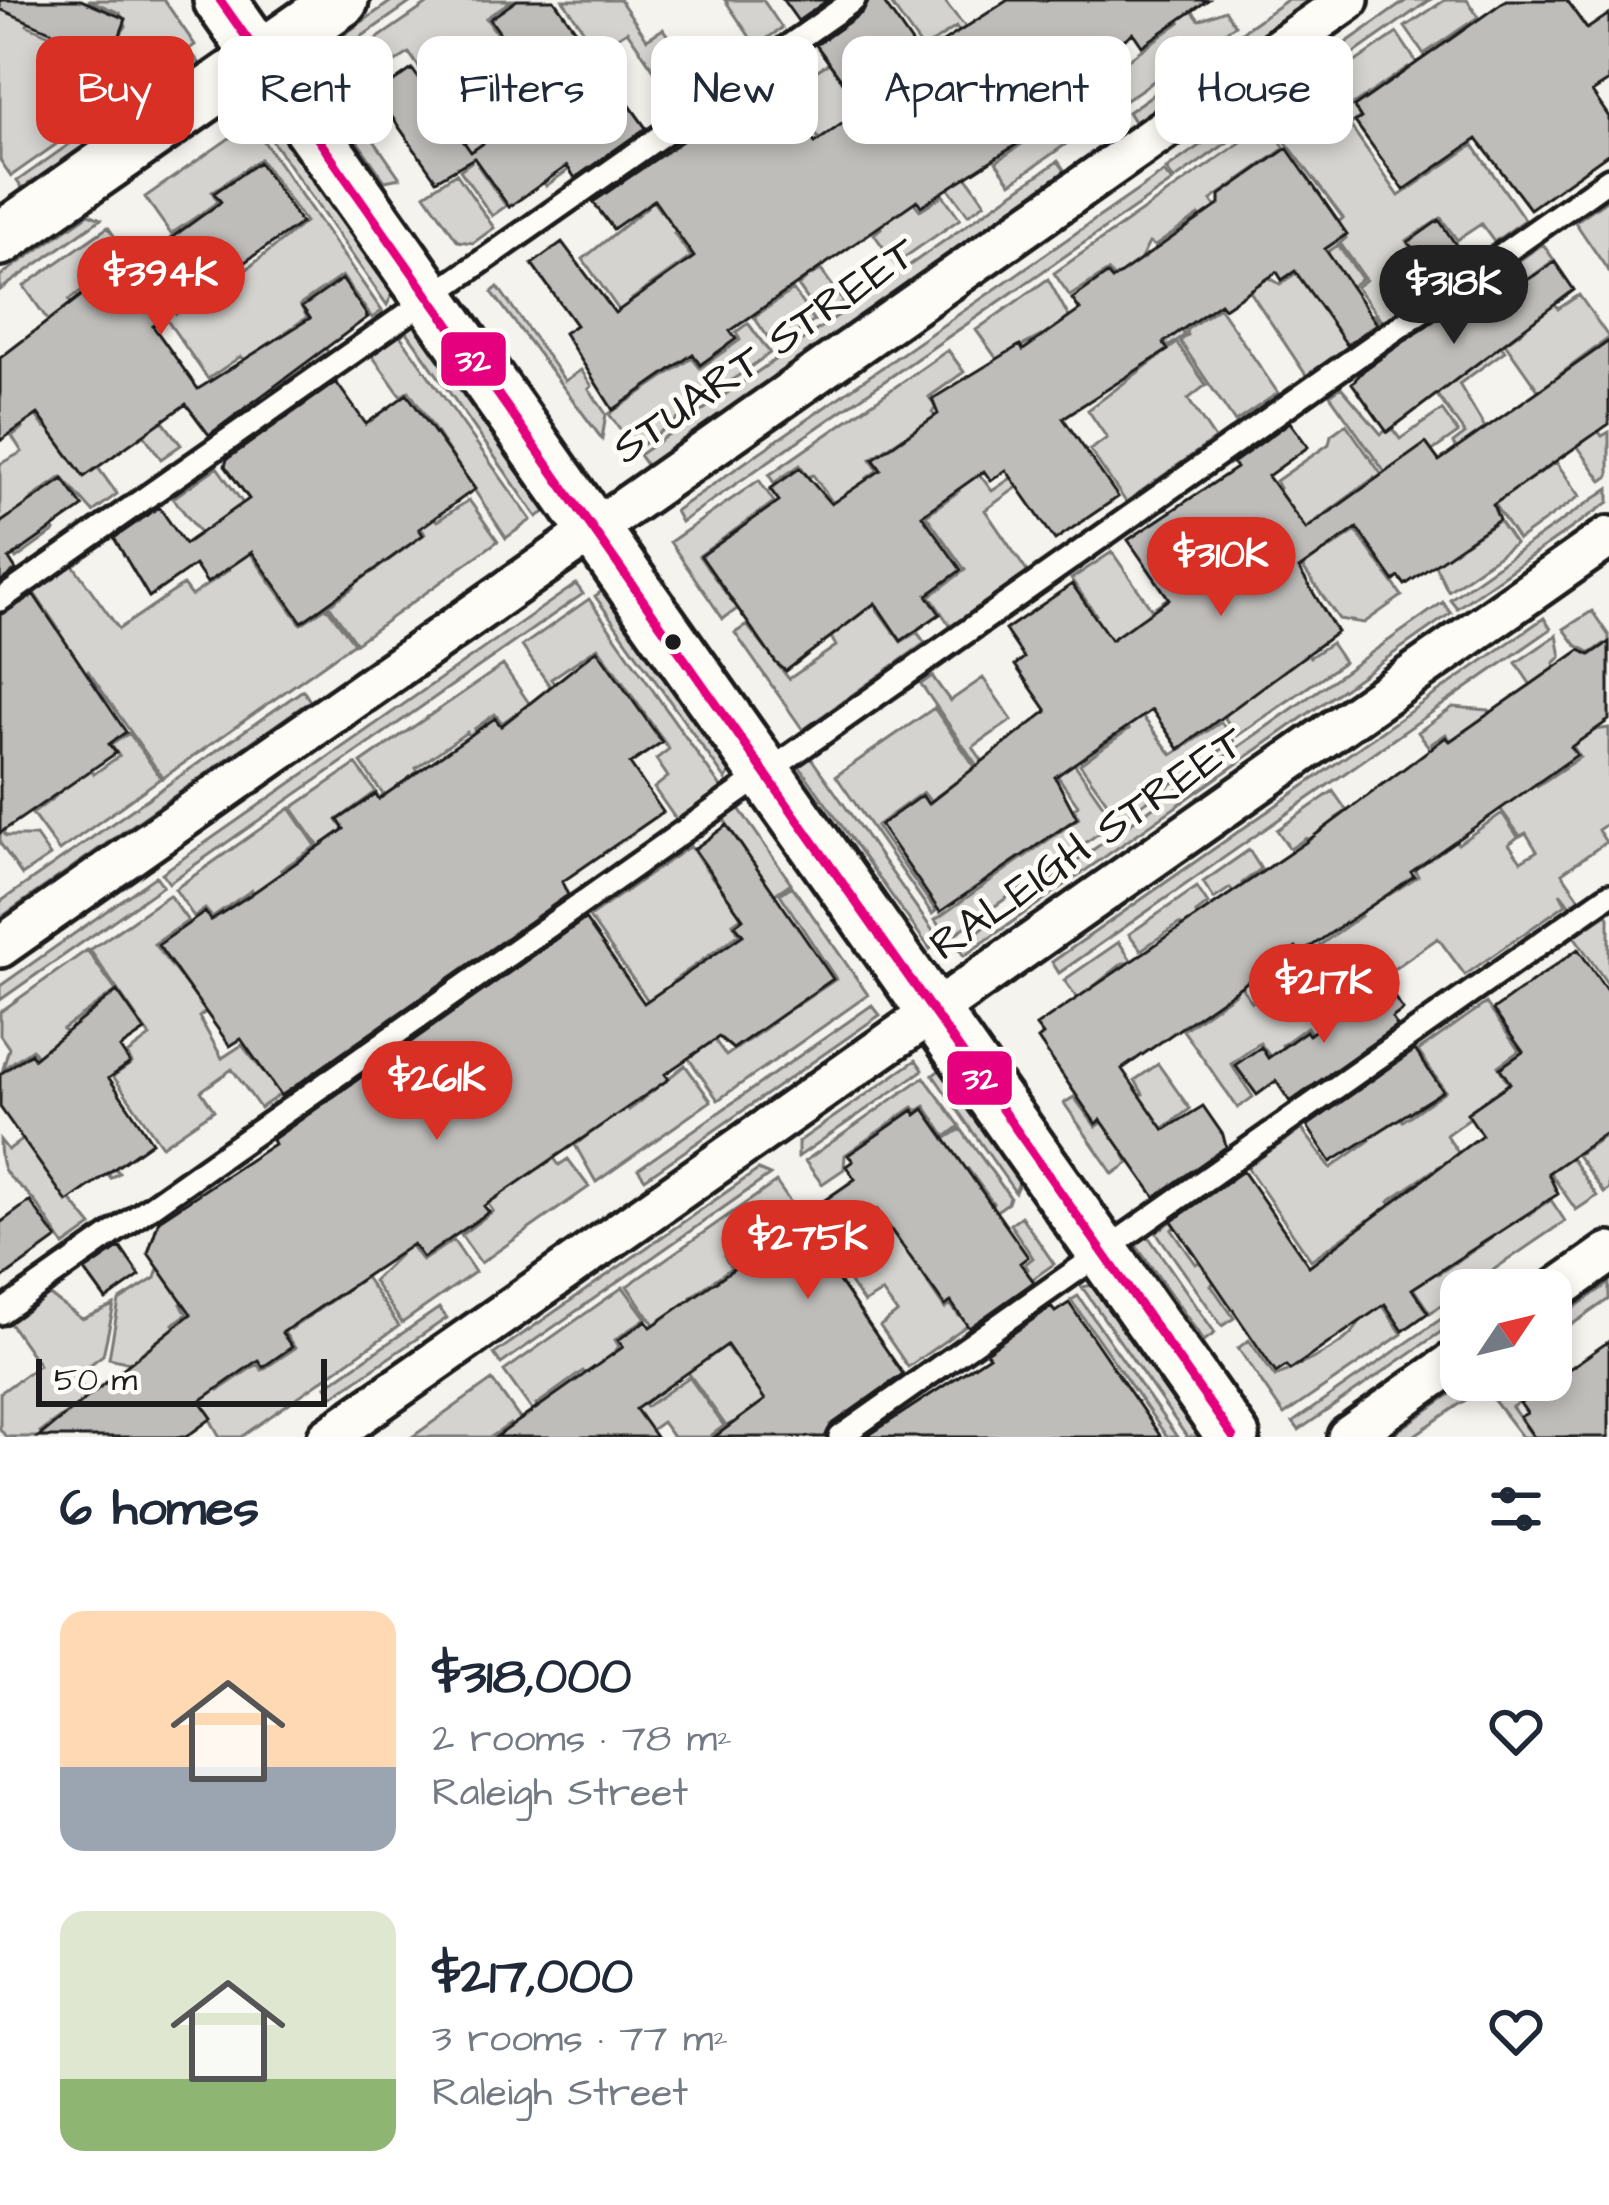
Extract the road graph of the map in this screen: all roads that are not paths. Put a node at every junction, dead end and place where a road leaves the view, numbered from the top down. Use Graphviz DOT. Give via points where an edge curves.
graph roads {
  1 [pos="220,0"];
  2 [pos="342,0"];
  3 [pos="854,0"];
  4 [pos="1348,0"];
  5 [pos="245,36"];
  6 [pos="290,36"];
  7 [pos="218,85"];
  8 [pos="321,144"];
  9 [pos="1609,179"];
  10 [pos="10,225"];
  11 [pos="430,298"];
  12 [pos="594,530"];
  13 [pos="1609,537"];
  14 [pos="0,600"];
  15 [pos="765,773"];
  16 [pos="1609,895"];
  17 [pos="0,947"];
  18 [pos="934,1012"];
  19 [pos="1102,1252"];
  20 [pos="1609,1253"];
  21 [pos="1572,1279"];
  22 [pos="0,1312"];
  23 [pos="1440,1373"];
  24 [pos="328,1437"];
  25 [pos="840,1437"];
  26 [pos="1233,1437"];
  27 [pos="1348,1437"];
  1 -- 5 [label="street"];
  2 -- 6 [label="street"];
  3 -- 11 [label="lane"];
  4 -- 12 [label="street, STUART STREET"];
  7 -- 10 [label="street"];
  8 -- 11 [label="street"];
  9 -- 15 [label="lane"];
  11 -- 12 [label="street"];
  11 -- 14 [label="lane"];
  12 -- 15 [label="street"];
  12 -- 17 [label="street, STUART STREET"];
  13 -- 18 [label="street, RALEIGH STREET"];
  15 -- 18 [label="street"];
  15 -- 22 [label="lane"];
  16 -- 19 [label="lane"];
  18 -- 19 [label="street"];
  18 -- 24 [label="street, RALEIGH STREET"];
  19 -- 25 [label="lane"];
  19 -- 26 [label="street"];
  20 -- 21 [label="street"];
  23 -- 27 [label="street"];
}
